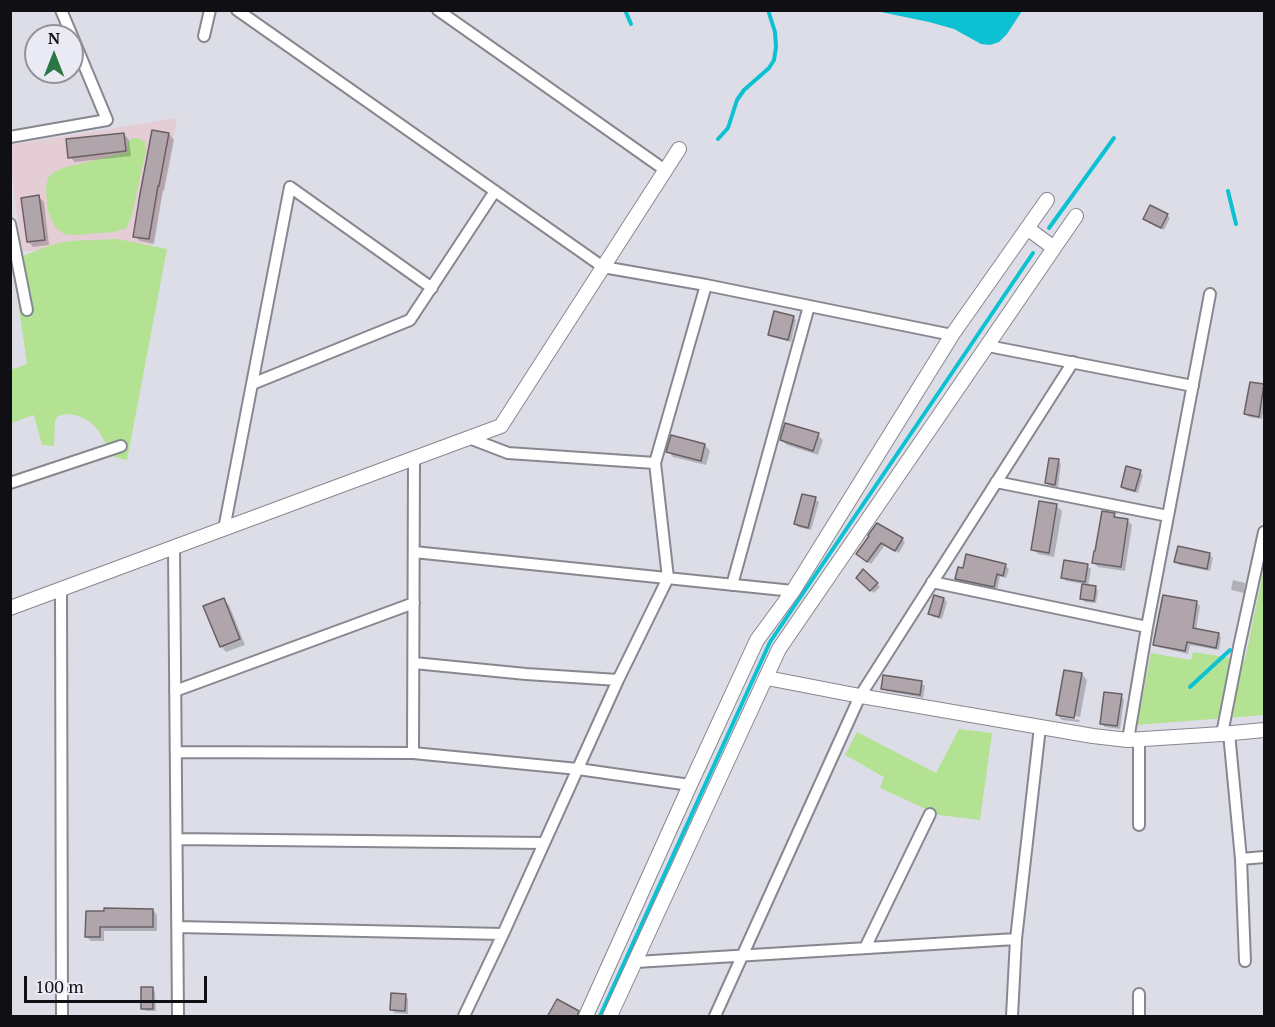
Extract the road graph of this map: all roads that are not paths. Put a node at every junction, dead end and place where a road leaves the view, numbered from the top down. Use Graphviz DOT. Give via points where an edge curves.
graph roads {
  1 [pos="61,10"];
  2 [pos="210,10"];
  3 [pos="237,10"];
  4 [pos="438,10"];
  5 [pos="67,24"];
  6 [pos="204,36"];
  7 [pos="84,65"];
  8 [pos="10,137"];
  9 [pos="679,149"];
  10 [pos="665,170"];
  11 [pos="495,191"];
  12 [pos="1047,200"];
  13 [pos="1076,216"];
  14 [pos="10,224"];
  15 [pos="1027,228"];
  16 [pos="1054,248"];
  17 [pos="14,264"];
  18 [pos="603,267"];
  19 [pos="706,285"];
  20 [pos="432,288"];
  21 [pos="1210,294"];
  22 [pos="809,306"];
  23 [pos="27,310"];
  24 [pos="952,335"];
  25 [pos="988,346"];
  26 [pos="1073,362"];
  27 [pos="252,384"];
  28 [pos="1193,386"];
  29 [pos="469,438"];
  30 [pos="121,446"];
  31 [pos="414,459"];
  32 [pos="655,464"];
  33 [pos="996,482"];
  34 [pos="10,483"];
  35 [pos="1168,516"];
  36 [pos="224,529"];
  37 [pos="1264,532"];
  38 [pos="174,548"];
  39 [pos="414,552"];
  40 [pos="668,578"];
  41 [pos="932,582"];
  42 [pos="732,585"];
  43 [pos="61,590"];
  44 [pos="793,591"];
  45 [pos="414,603"];
  46 [pos="10,608"];
  47 [pos="1147,627"];
  48 [pos="414,663"];
  49 [pos="766,678"];
  50 [pos="618,680"];
  51 [pos="175,691"];
  52 [pos="860,696"];
  53 [pos="1040,727"];
  54 [pos="1264,730"];
  55 [pos="1225,734"];
  56 [pos="1134,739"];
  57 [pos="176,753"];
  58 [pos="413,753"];
  59 [pos="578,769"];
  60 [pos="690,785"];
  61 [pos="930,814"];
  62 [pos="1139,825"];
  63 [pos="177,839"];
  64 [pos="544,843"];
  65 [pos="1264,857"];
  66 [pos="1241,859"];
  67 [pos="178,927"];
  68 [pos="503,934"];
  69 [pos="1016,939"];
  70 [pos="866,948"];
  71 [pos="742,955"];
  72 [pos="1245,961"];
  73 [pos="636,962"];
  74 [pos="1139,994"];
  75 [pos="63,1017"];
  76 [pos="178,1017"];
  77 [pos="464,1017"];
  78 [pos="586,1017"];
  79 [pos="610,1017"];
  80 [pos="715,1017"];
  81 [pos="1012,1017"];
  82 [pos="1139,1017"];
  1 -- 5 [label="street"];
  2 -- 6 [label="street"];
  3 -- 11 [label="street"];
  4 -- 10 [label="street"];
  7 -- 8 [label="street" via="107,120"];
  9 -- 10 [label="street"];
  10 -- 18 [label="street"];
  11 -- 18 [label="street"];
  11 -- 20 [label="street"];
  12 -- 15 [label="street"];
  13 -- 16 [label="street"];
  14 -- 17 [label="street"];
  15 -- 16 [label="street"];
  15 -- 24 [label="street"];
  16 -- 25 [label="street"];
  17 -- 23 [label="street"];
  18 -- 19 [label="street"];
  18 -- 29 [label="street" via="501,426"];
  19 -- 22 [label="street"];
  19 -- 32 [label="street"];
  20 -- 27 [label="street" via="411,320"];
  20 -- 27 [label="street" via="290,187"];
  21 -- 28 [label="street"];
  22 -- 24 [label="street"];
  22 -- 42 [label="street"];
  24 -- 44 [label="street"];
  25 -- 26 [label="street"];
  25 -- 49 [label="street" via="779,649"];
  26 -- 28 [label="street"];
  26 -- 33 [label="street"];
  27 -- 36 [label="street"];
  28 -- 35 [label="street"];
  29 -- 31 [label="street"];
  29 -- 32 [label="street" via="508,453"];
  30 -- 34 [label="street"];
  31 -- 36 [label="street"];
  31 -- 39 [label="street"];
  32 -- 40 [label="street"];
  33 -- 35 [label="street"];
  33 -- 41 [label="street"];
  35 -- 47 [label="street"];
  36 -- 38 [label="street"];
  37 -- 55 [label="street"];
  38 -- 43 [label="street"];
  38 -- 51 [label="street"];
  39 -- 40 [label="street"];
  39 -- 45 [label="street"];
  40 -- 42 [label="street"];
  40 -- 50 [label="street"];
  41 -- 47 [label="street"];
  41 -- 52 [label="street"];
  42 -- 44 [label="street"];
  43 -- 46 [label="street"];
  43 -- 75 [label="street"];
  44 -- 60 [label="street" via="757,640"];
  45 -- 48 [label="street"];
  45 -- 51 [label="street"];
  47 -- 56 [label="street"];
  48 -- 50 [label="street"];
  48 -- 58 [label="street"];
  49 -- 52 [label="street"];
  49 -- 73 [label="street"];
  50 -- 59 [label="street"];
  51 -- 57 [label="street"];
  52 -- 53 [label="street"];
  52 -- 71 [label="street"];
  53 -- 56 [label="street"];
  53 -- 69 [label="street"];
  54 -- 55 [label="street"];
  55 -- 56 [label="street"];
  55 -- 66 [label="street"];
  56 -- 62 [label="street"];
  57 -- 58 [label="street"];
  57 -- 63 [label="street"];
  58 -- 59 [label="street"];
  59 -- 60 [label="street"];
  59 -- 64 [label="street"];
  60 -- 78 [label="street"];
  61 -- 70 [label="street"];
  63 -- 64 [label="street"];
  63 -- 67 [label="street"];
  64 -- 68 [label="street"];
  65 -- 66 [label="street"];
  66 -- 72 [label="street"];
  67 -- 68 [label="street"];
  67 -- 76 [label="street"];
  68 -- 77 [label="street"];
  69 -- 70 [label="street"];
  69 -- 81 [label="street"];
  70 -- 71 [label="street"];
  71 -- 73 [label="street"];
  71 -- 80 [label="street"];
  73 -- 79 [label="street"];
  74 -- 82 [label="street"];
}
